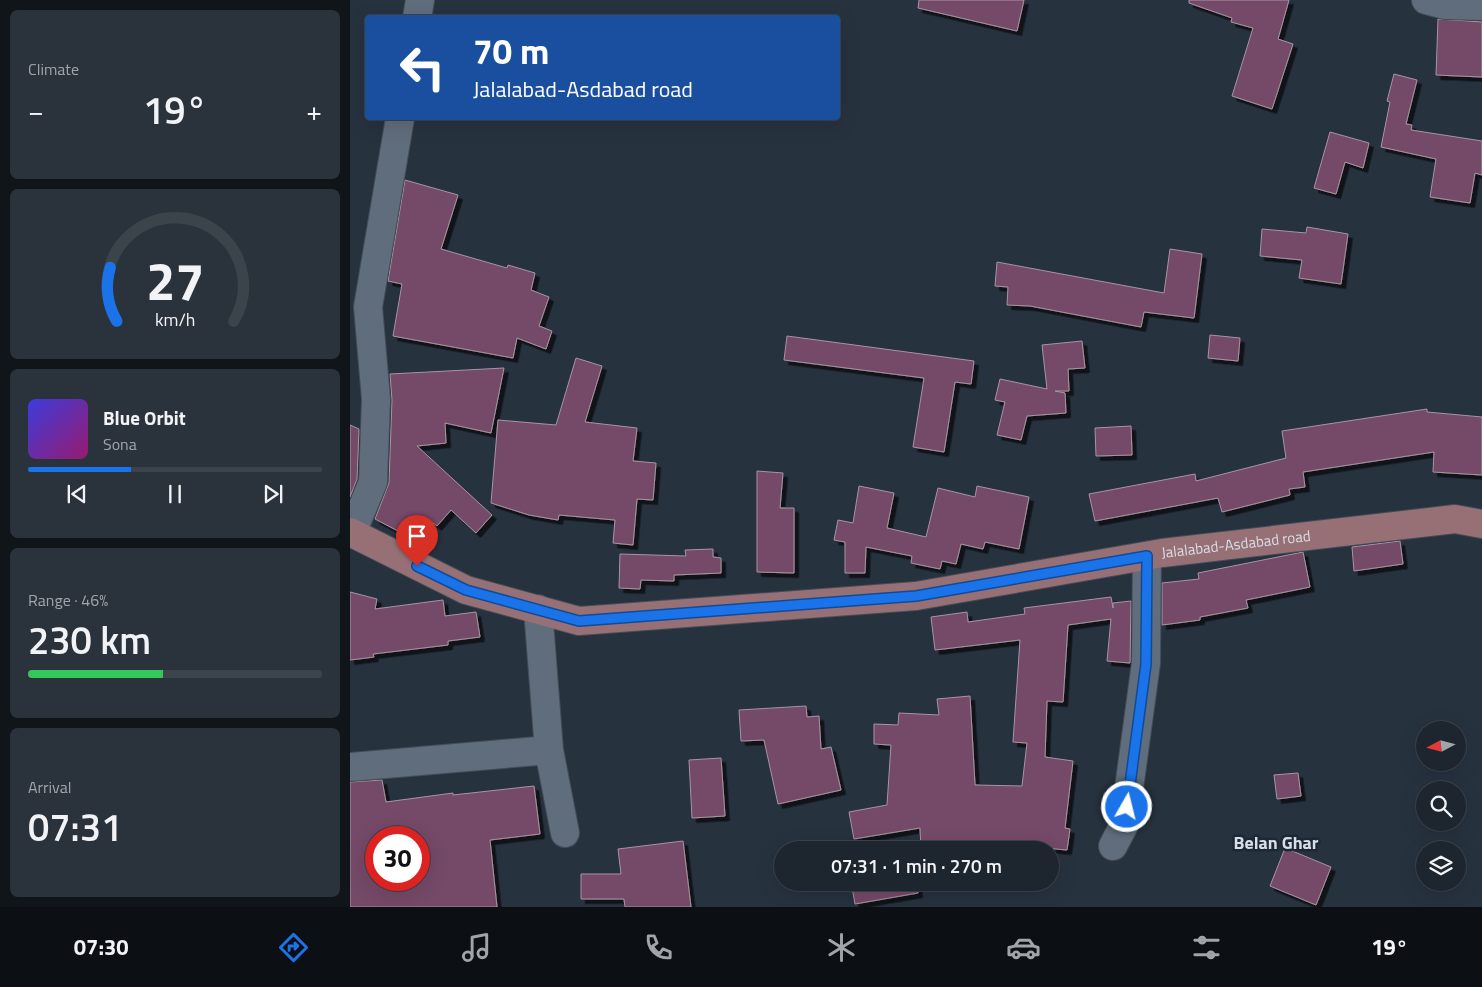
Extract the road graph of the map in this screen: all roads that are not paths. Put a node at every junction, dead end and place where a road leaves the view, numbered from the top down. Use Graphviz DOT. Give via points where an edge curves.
graph roads {
  1 [pos="420,0"];
  2 [pos="1426,0"];
  3 [pos="1482,6"];
  4 [pos="418,15"];
  5 [pos="400,120"];
  6 [pos="1482,524"];
  7 [pos="351,532"];
  8 [pos="1147,556"];
  9 [pos="538,609"];
  10 [pos="549,750"];
  11 [pos="350,767"];
  12 [pos="565,832"];
  13 [pos="1113,846"];
  1 -- 4 [label="street"];
  2 -- 3 [label="street" via="1444,5"];
  5 -- 7 [label="street" via="368,307 376,399 373,482"];
  6 -- 8 [label="main road, Jalalabad-Asdabad road" via="1455,519"];
  7 -- 9 [label="main road, Jalalabad-Asdabad road" via="466,590"];
  8 -- 9 [label="main road, Jalalabad-Asdabad road" via="916,596 579,621"];
  8 -- 13 [label="street" via="1146,664 1124,825"];
  9 -- 10 [label="street"];
  10 -- 11 [label="street"];
  10 -- 12 [label="street"];
}
